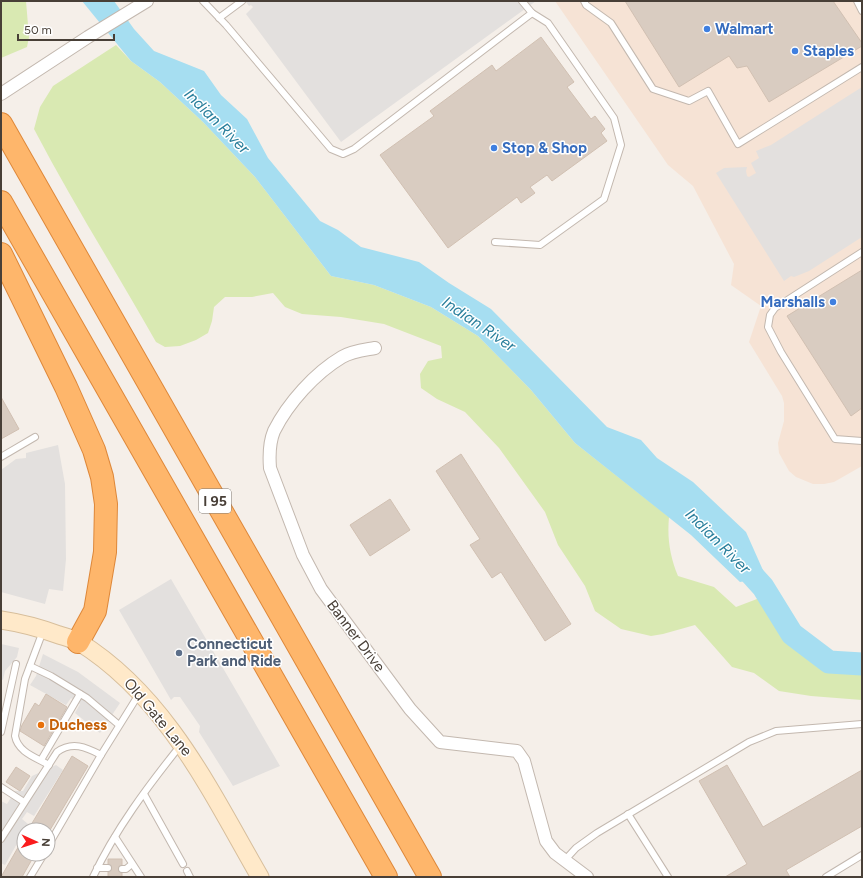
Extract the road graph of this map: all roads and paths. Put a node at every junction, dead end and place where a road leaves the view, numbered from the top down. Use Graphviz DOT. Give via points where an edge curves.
graph roads {
  1 [pos="147,1"];
  2 [pos="203,1"];
  3 [pos="242,1"];
  4 [pos="522,1"];
  5 [pos="584,1"];
  6 [pos="857,1"];
  7 [pos="862,11"];
  8 [pos="532,13"];
  9 [pos="219,18"];
  10 [pos="862,67"];
  11 [pos="1,94"];
  12 [pos="1,124"];
  13 [pos="1,202"];
  14 [pos="495,242"];
  15 [pos="862,252"];
  16 [pos="1,254"];
  17 [pos="375,348"];
  18 [pos="35,437"];
  19 [pos="862,441"];
  20 [pos="1,457"];
  21 [pos="1,620"];
  22 [pos="43,629"];
  23 [pos="78,642"];
  24 [pos="16,664"];
  25 [pos="30,666"];
  26 [pos="140,693"];
  27 [pos="80,694"];
  28 [pos="119,724"];
  29 [pos="862,724"];
  30 [pos="343,725"];
  31 [pos="1,732"];
  32 [pos="182,744"];
  33 [pos="101,755"];
  34 [pos="41,760"];
  35 [pos="49,765"];
  36 [pos="1,787"];
  37 [pos="144,794"];
  38 [pos="24,802"];
  39 [pos="628,814"];
  40 [pos="56,832"];
  41 [pos="115,837"];
  42 [pos="1,839"];
  43 [pos="862,855"];
  44 [pos="565,860"];
  45 [pos="39,862"];
  46 [pos="132,864"];
  47 [pos="182,864"];
  48 [pos="97,868"];
  49 [pos="108,868"];
  50 [pos="125,870"];
  51 [pos="30,877"];
  52 [pos="93,877"];
  53 [pos="141,877"];
  54 [pos="260,877"];
  55 [pos="386,877"];
  56 [pos="430,877"];
  57 [pos="441,877"];
  58 [pos="587,877"];
  59 [pos="668,877"];
  60 [pos="826,877"];
  1 -- 11 [label="street"];
  2 -- 9 [label="lane"];
  3 -- 9 [label="lane"];
  4 -- 8 [label="lane"];
  5 -- 10 [label="lane" via="611,23 653,88 689,101 708,91 738,144"];
  6 -- 7 [label="lane"];
  8 -- 9 [label="lane" via="354,149 343,154 331,150"];
  8 -- 14 [label="lane" via="548,23 614,118 621,145 604,199 540,245"];
  12 -- 30 [label="highway, I 95"];
  13 -- 55 [label="highway, I 95"];
  15 -- 19 [label="lane" via="775,308 770,315 768,327 835,439"];
  16 -- 23 [label="highway" via="66,386 94,450 102,477 107,528 105,552 94,611"];
  17 -- 44 [label="street, Banner Drive" via="343,356 307,386 290,407 274,431 271,443 270,468 274,481 303,555 321,589 410,709 440,742 517,751 524,761 546,841 555,853"];
  18 -- 20 [label="lane"];
  21 -- 22 [label="main road, Old Gate Lane"];
  22 -- 23 [label="main road, Old Gate Lane"];
  22 -- 25 [label="lane"];
  23 -- 26 [label="main road, Old Gate Lane" via="125,676"];
  24 -- 31 [label="lane"];
  25 -- 27 [label="lane"];
  25 -- 34 [label="lane" via="25,679 15,736 20,748"];
  26 -- 28 [label="lane"];
  26 -- 32 [label="main road, Old Gate Lane"];
  27 -- 28 [label="lane"];
  27 -- 34 [label="lane"];
  28 -- 33 [label="lane"];
  29 -- 39 [label="lane" via="776,732 749,742"];
  30 -- 56 [label="highway, I 95"];
  30 -- 57 [label="highway"];
  32 -- 37 [label="lane"];
  32 -- 54 [label="main road, Old Gate Lane"];
  33 -- 35 [label="lane" via="89,749 65,746 57,752"];
  33 -- 40 [label="lane"];
  34 -- 35 [label="lane"];
  35 -- 38 [label="lane"];
  36 -- 38 [label="lane"];
  37 -- 41 [label="lane"];
  37 -- 47 [label="lane"];
  38 -- 42 [label="lane"];
  39 -- 44 [label="lane" via="576,848"];
  39 -- 59 [label="lane"];
  41 -- 46 [label="lane"];
  41 -- 48 [label="lane"];
  43 -- 60 [label="lane"];
  44 -- 58 [label="street, Banner Drive"];
  45 -- 51 [label="lane"];
  46 -- 50 [label="lane"];
  46 -- 53 [label="lane"];
  48 -- 49 [label="lane"];
  48 -- 52 [label="lane"];
}
